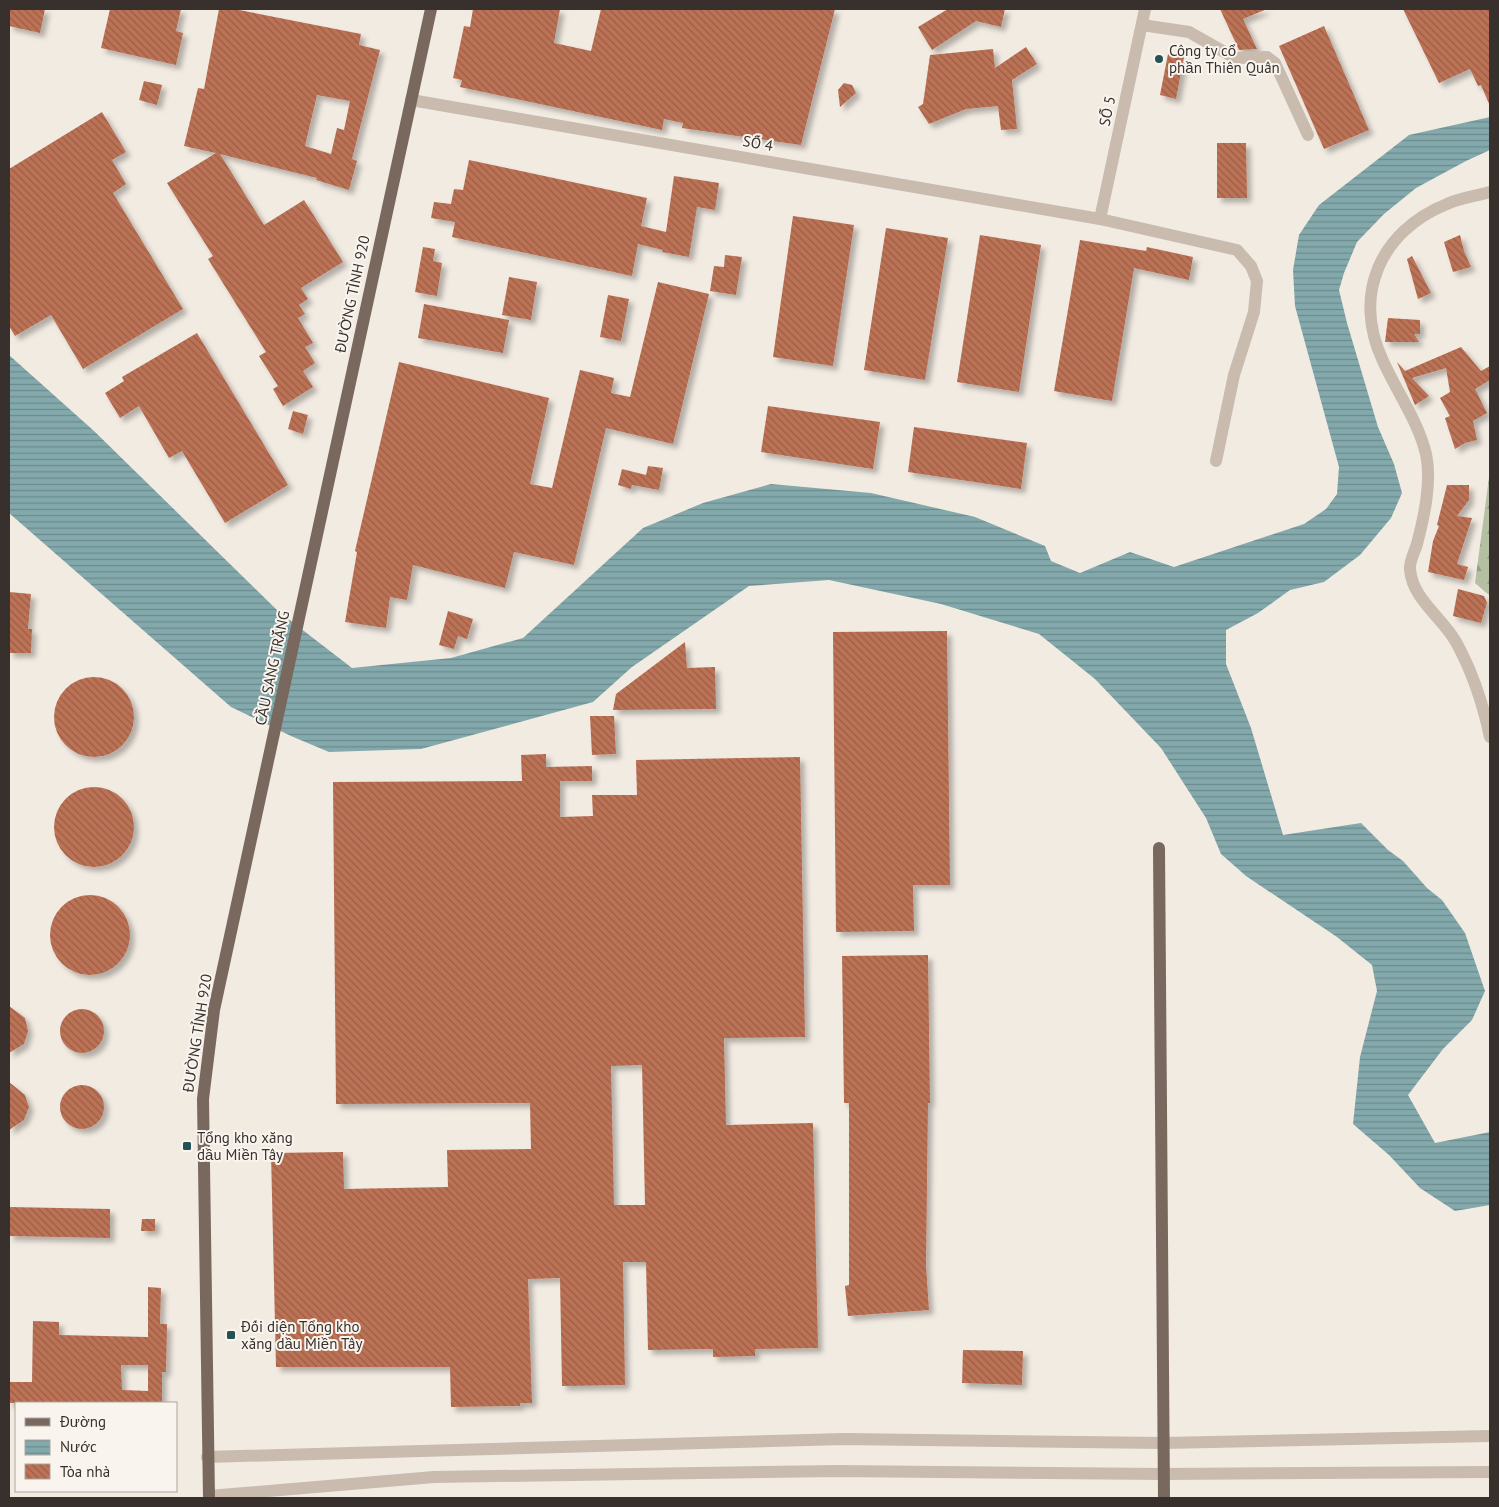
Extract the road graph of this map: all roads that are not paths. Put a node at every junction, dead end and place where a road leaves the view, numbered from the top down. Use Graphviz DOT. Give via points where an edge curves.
graph roads {
  1 [pos="431,9"];
  2 [pos="1145,9"];
  3 [pos="1142,25"];
  4 [pos="411,100"];
  5 [pos="1308,135"];
  6 [pos="1490,192"];
  7 [pos="1100,219"];
  8 [pos="1216,461"];
  9 [pos="306,586"];
  10 [pos="1490,737"];
  11 [pos="269,758"];
  12 [pos="1158,848"];
  13 [pos="1490,1436"];
  14 [pos="1163,1443"];
  15 [pos="207,1457"];
  16 [pos="1490,1472"];
  17 [pos="1164,1474"];
  18 [pos="209,1497"];
  19 [pos="1164,1498"];
  1 -- 4 [label="main road, ĐƯỜNG TỈNH 920"];
  2 -- 3 [label="street, SỐ 5"];
  3 -- 5 [label="street" via="1189,32 1235,58 1267,57 1275,63"];
  3 -- 7 [label="street, SỐ 5"];
  4 -- 7 [label="street, SỐ 4"];
  4 -- 9 [label="main road, ĐƯỜNG TỈNH 920"];
  6 -- 10 [label="street" via="1448,203 1430,212 1396,240 1377,267 1370,303 1371,321 1382,359 1416,426 1426,455 1422,522 1410,568 1417,592 1455,640 1473,677"];
  7 -- 8 [label="street, SỐ 4" via="1237,250 1251,266 1256,281 1254,312 1234,375"];
  9 -- 11 [label="main road, CẦU SANG TRẮNG"];
  11 -- 15 [label="main road, ĐƯỜNG TỈNH 920" via="206,1058 203,1099"];
  12 -- 14 [label="main road"];
  13 -- 14 [label="street"];
  14 -- 15 [label="street" via="844,1439"];
  14 -- 17 [label="main road"];
  15 -- 18 [label="main road, ĐƯỜNG TỈNH 920"];
  16 -- 17 [label="street"];
  17 -- 18 [label="street" via="837,1471 434,1477"];
  17 -- 19 [label="main road"];
}
